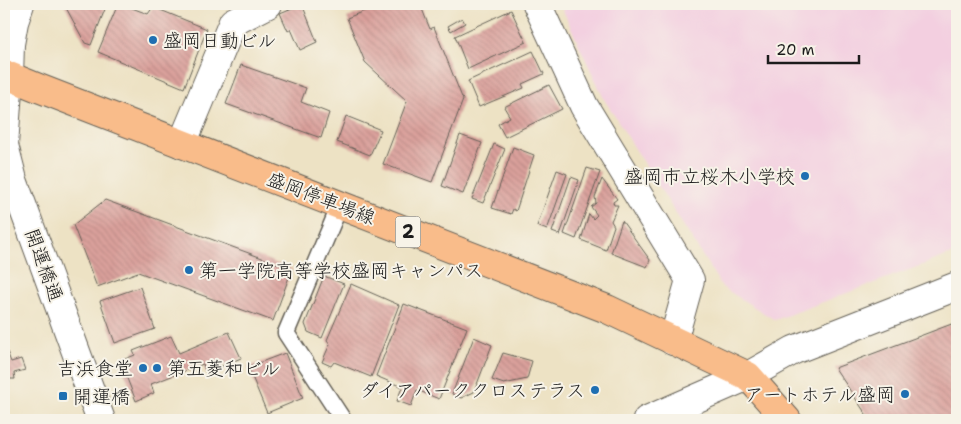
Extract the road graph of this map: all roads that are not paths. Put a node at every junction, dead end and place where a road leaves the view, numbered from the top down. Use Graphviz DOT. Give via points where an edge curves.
graph roads {
  1 [pos="20,4"];
  2 [pos="268,4"];
  3 [pos="536,4"];
  4 [pos="5,77"];
  5 [pos="182,144"];
  6 [pos="340,206"];
  7 [pos="957,286"];
  8 [pos="673,341"];
  9 [pos="748,376"];
  10 [pos="101,420"];
  11 [pos="343,420"];
  12 [pos="647,420"];
  13 [pos="787,420"];
  1 -- 4 [label="street, 開運橋通"];
  2 -- 5 [label="street" via="233,22"];
  3 -- 8 [label="street" via="584,106 690,280"];
  4 -- 5 [label="main road, 盛岡停車場線 / 2"];
  4 -- 10 [label="street, 開運橋通" via="4,145 13,180"];
  5 -- 6 [label="main road, 盛岡停車場線 / 2"];
  6 -- 8 [label="main road, 盛岡停車場線 / 2" via="607,309"];
  6 -- 11 [label="lane" via="286,333"];
  7 -- 9 [label="street" via="794,350"];
  8 -- 9 [label="main road, 盛岡停車場線 / 2"];
  9 -- 12 [label="street"];
  9 -- 13 [label="main road, 盛岡停車場線 / 2"];
}
